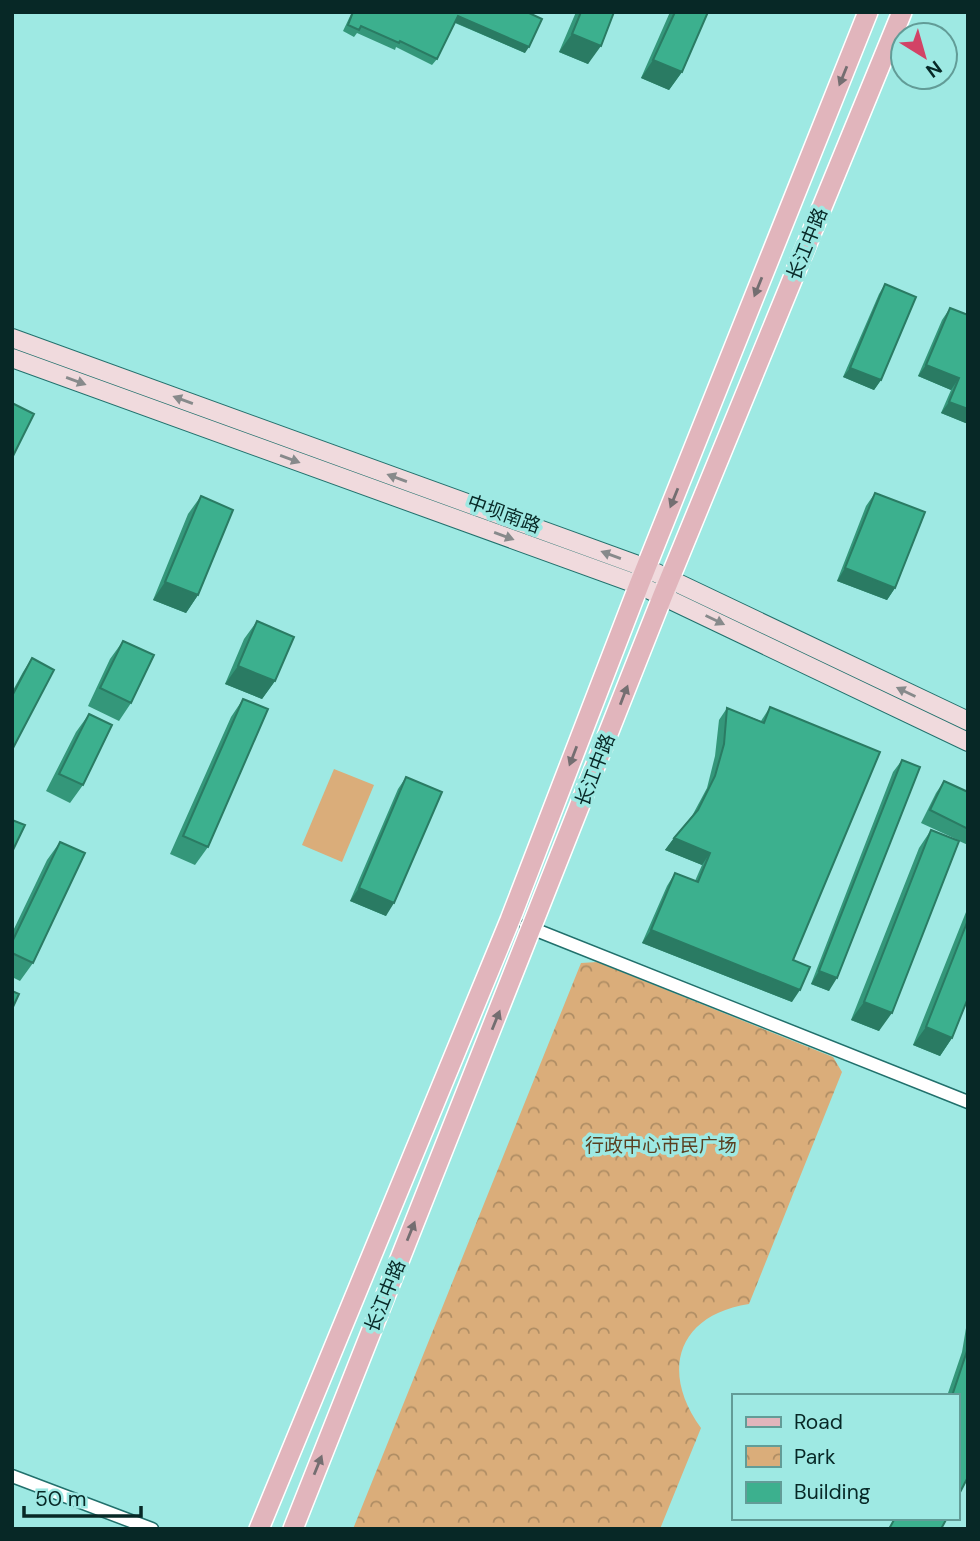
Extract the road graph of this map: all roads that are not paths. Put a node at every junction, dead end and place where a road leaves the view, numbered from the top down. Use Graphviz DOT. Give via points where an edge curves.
graph roads {
  1 [pos="868,12"];
  2 [pos="902,12"];
  3 [pos="12,338"];
  4 [pos="12,358"];
  5 [pos="643,576"];
  6 [pos="667,587"];
  7 [pos="968,721"];
  8 [pos="968,741"];
  9 [pos="510,920"];
  10 [pos="533,928"];
  11 [pos="968,1102"];
  12 [pos="12,1476"];
  13 [pos="152,1529"];
  14 [pos="259,1529"];
  15 [pos="293,1529"];
  1 -- 5 [label="main road, 长江中路, one-way"];
  2 -- 6 [label="main road, 长江中路"];
  5 -- 3 [label="main road, 中坝南路, one-way"];
  4 -- 5 [label="main road, 中坝南路, one-way"];
  5 -- 6 [label="main road, 中坝南路"];
  5 -- 9 [label="main road, 长江中路, one-way"];
  7 -- 6 [label="main road, 中坝南路, one-way"];
  6 -- 8 [label="main road, 中坝南路, one-way"];
  10 -- 6 [label="main road, 长江中路, one-way"];
  9 -- 10 [label="street"];
  9 -- 14 [label="main road, 长江中路"];
  10 -- 11 [label="street"];
  15 -- 10 [label="main road, 长江中路, one-way"];
  12 -- 13 [label="street"];
}
